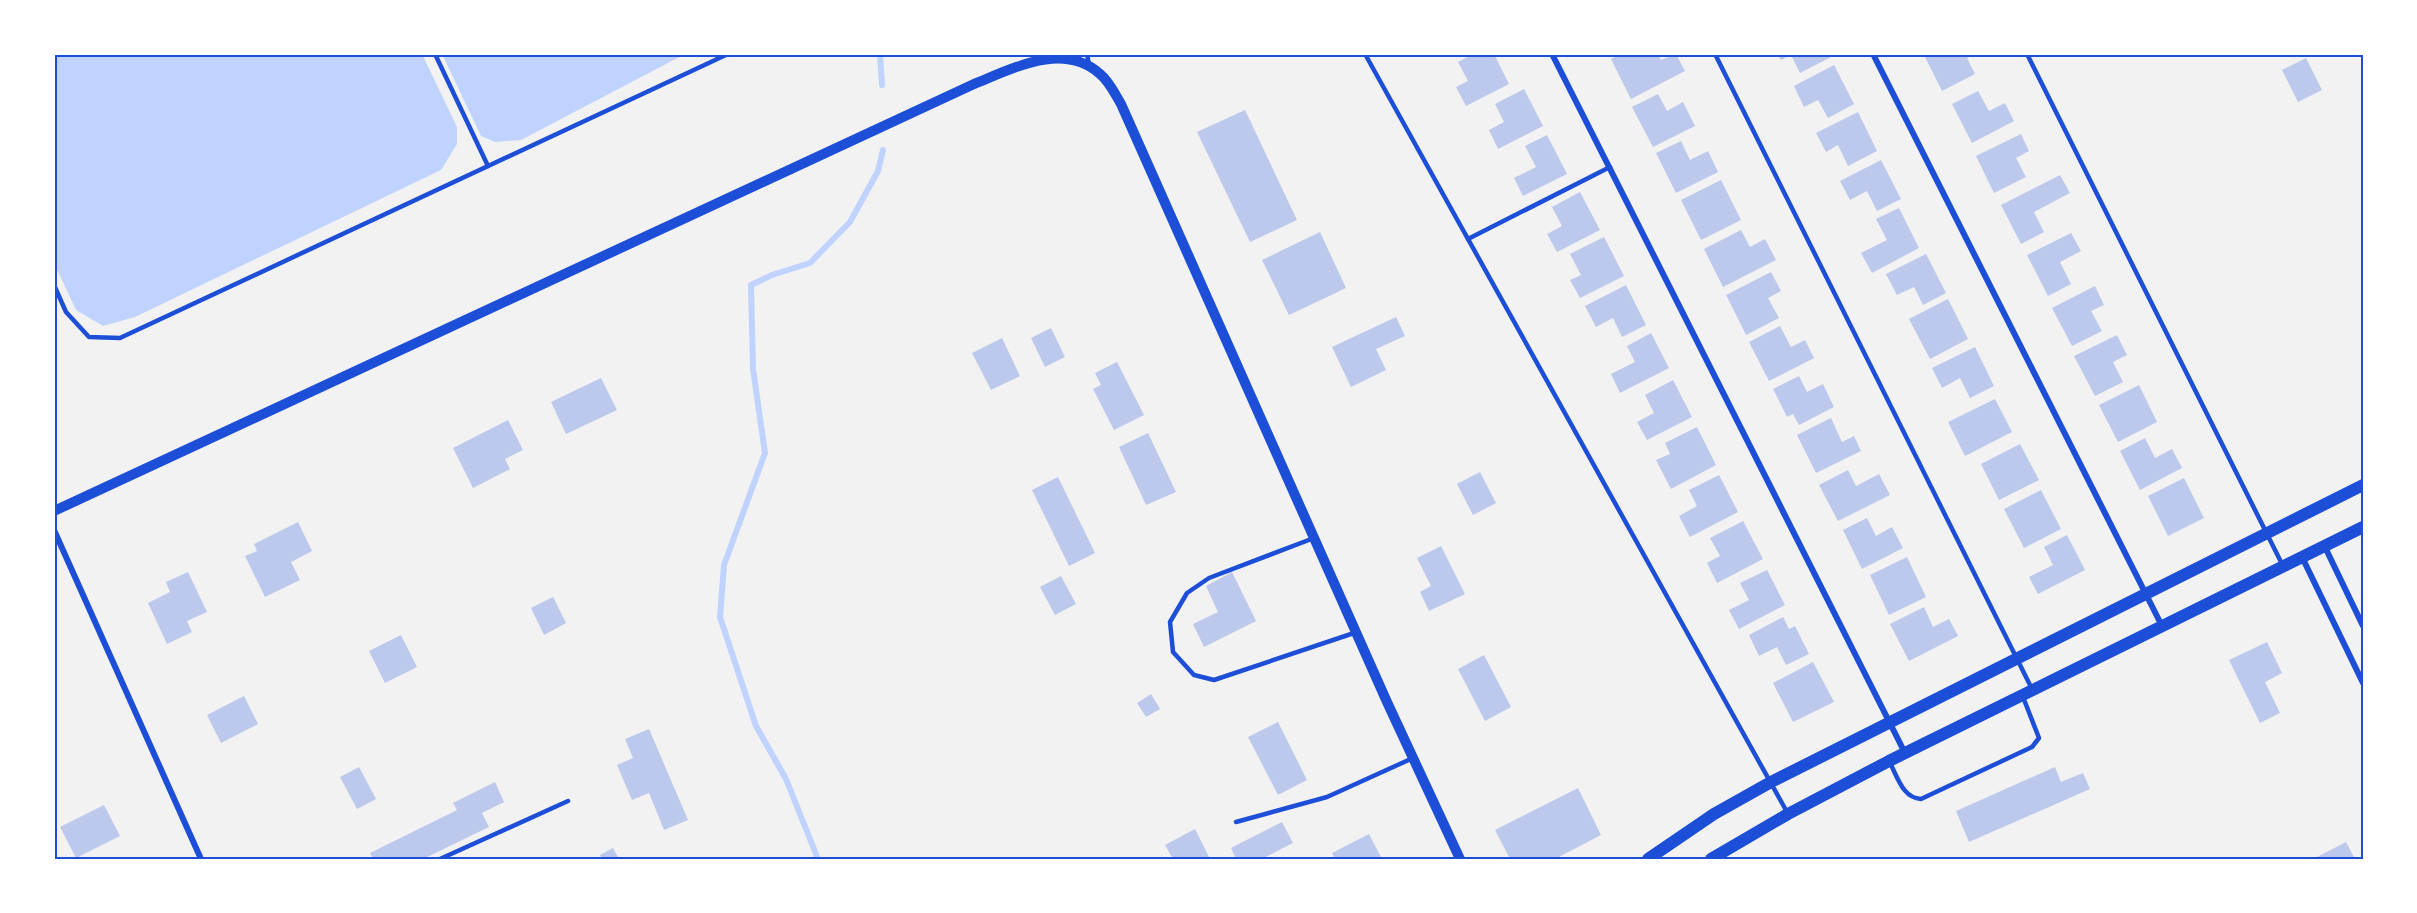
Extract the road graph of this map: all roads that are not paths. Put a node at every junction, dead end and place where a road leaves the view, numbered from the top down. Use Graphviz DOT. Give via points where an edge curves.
graph roads {
  1 [pos="435,54"];
  2 [pos="728,54"];
  3 [pos="1088,54"];
  4 [pos="1365,54"];
  5 [pos="1552,54"];
  6 [pos="1715,54"];
  7 [pos="1874,54"];
  8 [pos="2027,54"];
  9 [pos="1090,67"];
  10 [pos="488,166"];
  11 [pos="1610,167"];
  12 [pos="1468,239"];
  13 [pos="54,285"];
  14 [pos="2363,485"];
  15 [pos="54,511"];
  16 [pos="2363,527"];
  17 [pos="54,530"];
  18 [pos="2266,534"];
  19 [pos="1314,538"];
  20 [pos="2324,545"];
  21 [pos="2302,556"];
  22 [pos="2283,567"];
  23 [pos="2146,594"];
  24 [pos="2162,626"];
  25 [pos="2363,626"];
  26 [pos="1357,632"];
  27 [pos="2017,659"];
  28 [pos="2363,683"];
  29 [pos="2027,692"];
  30 [pos="1889,723"];
  31 [pos="1905,753"];
  32 [pos="1413,758"];
  33 [pos="1889,761"];
  34 [pos="1771,782"];
  35 [pos="568,801"];
  36 [pos="1788,814"];
  37 [pos="1236,822"];
  38 [pos="201,859"];
  39 [pos="440,859"];
  40 [pos="1460,859"];
  41 [pos="1648,859"];
  42 [pos="1711,859"];
  1 -- 10 [label="lane"];
  2 -- 10 [label="lane"];
  3 -- 9 [label="lane"];
  4 -- 12 [label="lane"];
  5 -- 11 [label="street"];
  6 -- 27 [label="lane"];
  7 -- 23 [label="street"];
  8 -- 18 [label="lane"];
  9 -- 15 [label="street" via="1066,58 1050,59 1018,66 974,84"];
  9 -- 19 [label="street" via="1100,73 1121,104"];
  10 -- 13 [label="lane" via="120,338 89,336 66,312"];
  11 -- 12 [label="lane"];
  11 -- 30 [label="street"];
  12 -- 34 [label="lane"];
  14 -- 18 [label="main road"];
  16 -- 20 [label="main road"];
  17 -- 38 [label="street"];
  18 -- 22 [label="lane"];
  18 -- 23 [label="main road"];
  19 -- 26 [label="street"];
  19 -- 26 [label="lane" via="1209,578 1187,593 1170,622 1173,652 1194,675 1214,680"];
  20 -- 21 [label="main road"];
  20 -- 25 [label="street"];
  21 -- 22 [label="main road"];
  21 -- 28 [label="street"];
  22 -- 24 [label="main road"];
  23 -- 24 [label="street"];
  23 -- 27 [label="main road"];
  24 -- 29 [label="main road"];
  26 -- 32 [label="street"];
  27 -- 29 [label="lane"];
  27 -- 30 [label="main road"];
  29 -- 31 [label="main road"];
  29 -- 33 [label="lane" via="2038,732 2032,747 1921,799 1906,793"];
  30 -- 31 [label="street"];
  30 -- 34 [label="main road"];
  31 -- 33 [label="main road"];
  32 -- 37 [label="lane" via="1327,797"];
  32 -- 40 [label="street"];
  33 -- 36 [label="main road"];
  34 -- 36 [label="lane"];
  34 -- 41 [label="main road" via="1714,814"];
  35 -- 39 [label="lane"];
  36 -- 42 [label="main road"];
}
